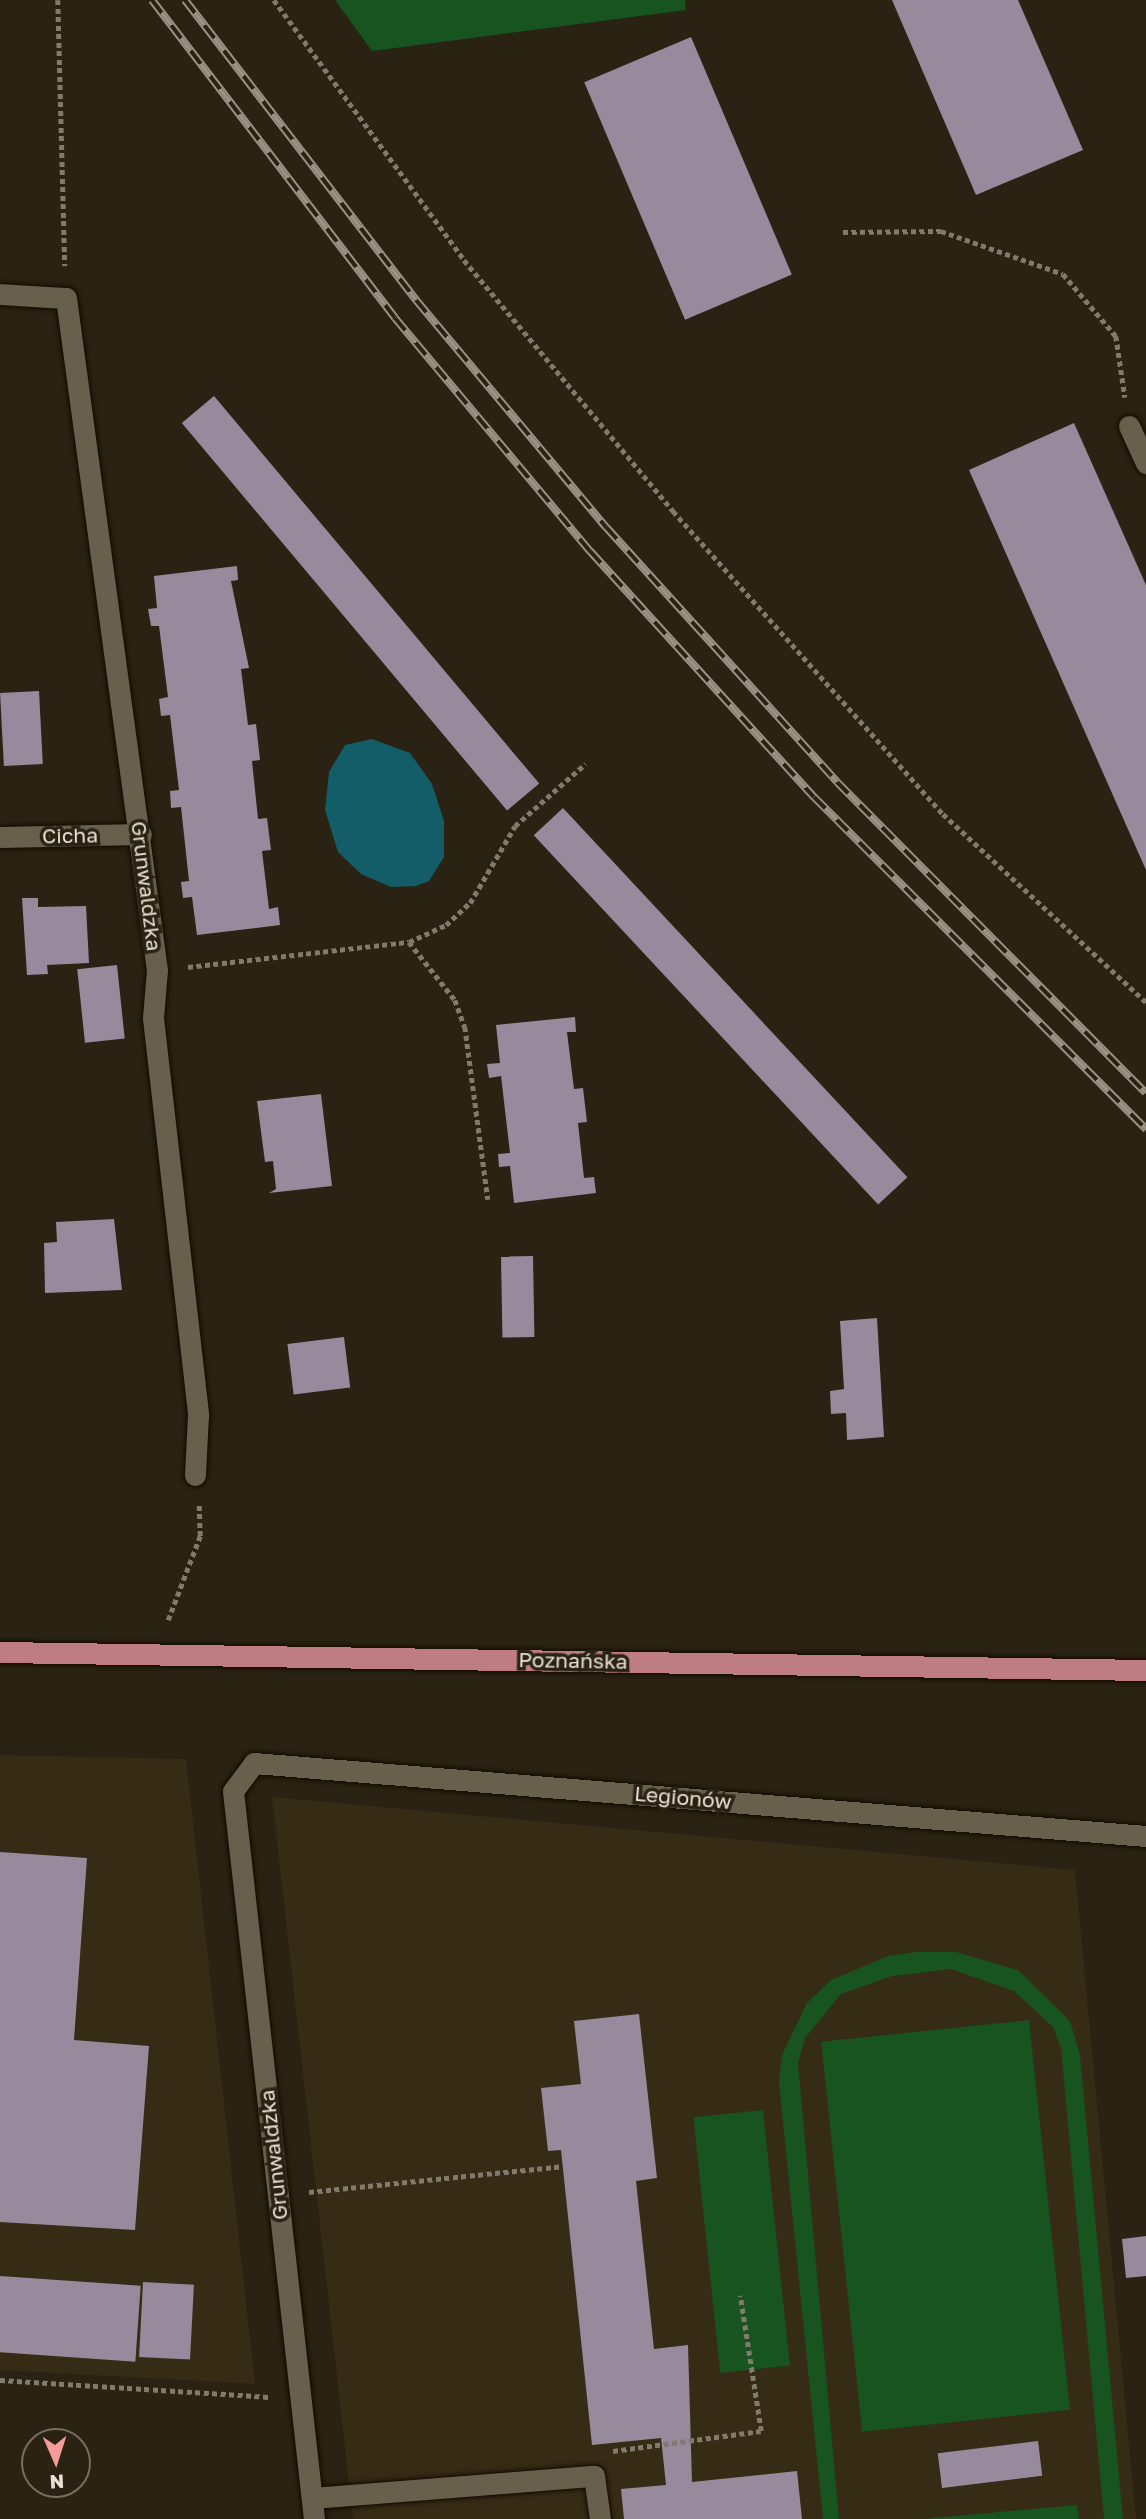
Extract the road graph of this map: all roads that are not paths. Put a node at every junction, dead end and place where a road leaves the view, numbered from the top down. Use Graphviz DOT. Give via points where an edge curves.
graph roads {
  1 [pos="0,294"];
  2 [pos="1129,426"];
  3 [pos="1146,463"];
  4 [pos="141,834"];
  5 [pos="0,837"];
  6 [pos="195,1475"];
  7 [pos="0,1652"];
  8 [pos="1146,1670"];
  9 [pos="233,1791"];
  10 [pos="1146,1836"];
  11 [pos="313,2509"];
  12 [pos="600,2519"];
  1 -- 4 [label="street, Grunwaldzka" via="66,298"];
  2 -- 3 [label="street"];
  4 -- 5 [label="street, Cicha"];
  4 -- 6 [label="street, Grunwaldzka" via="158,970 153,1018 198,1415"];
  7 -- 8 [label="main road, Poznańska"];
  9 -- 10 [label="street, Legionów" via="254,1763 281,1763"];
  9 -- 11 [label="street, Grunwaldzka"];
  11 -- 12 [label="street" via="594,2476"];
}
